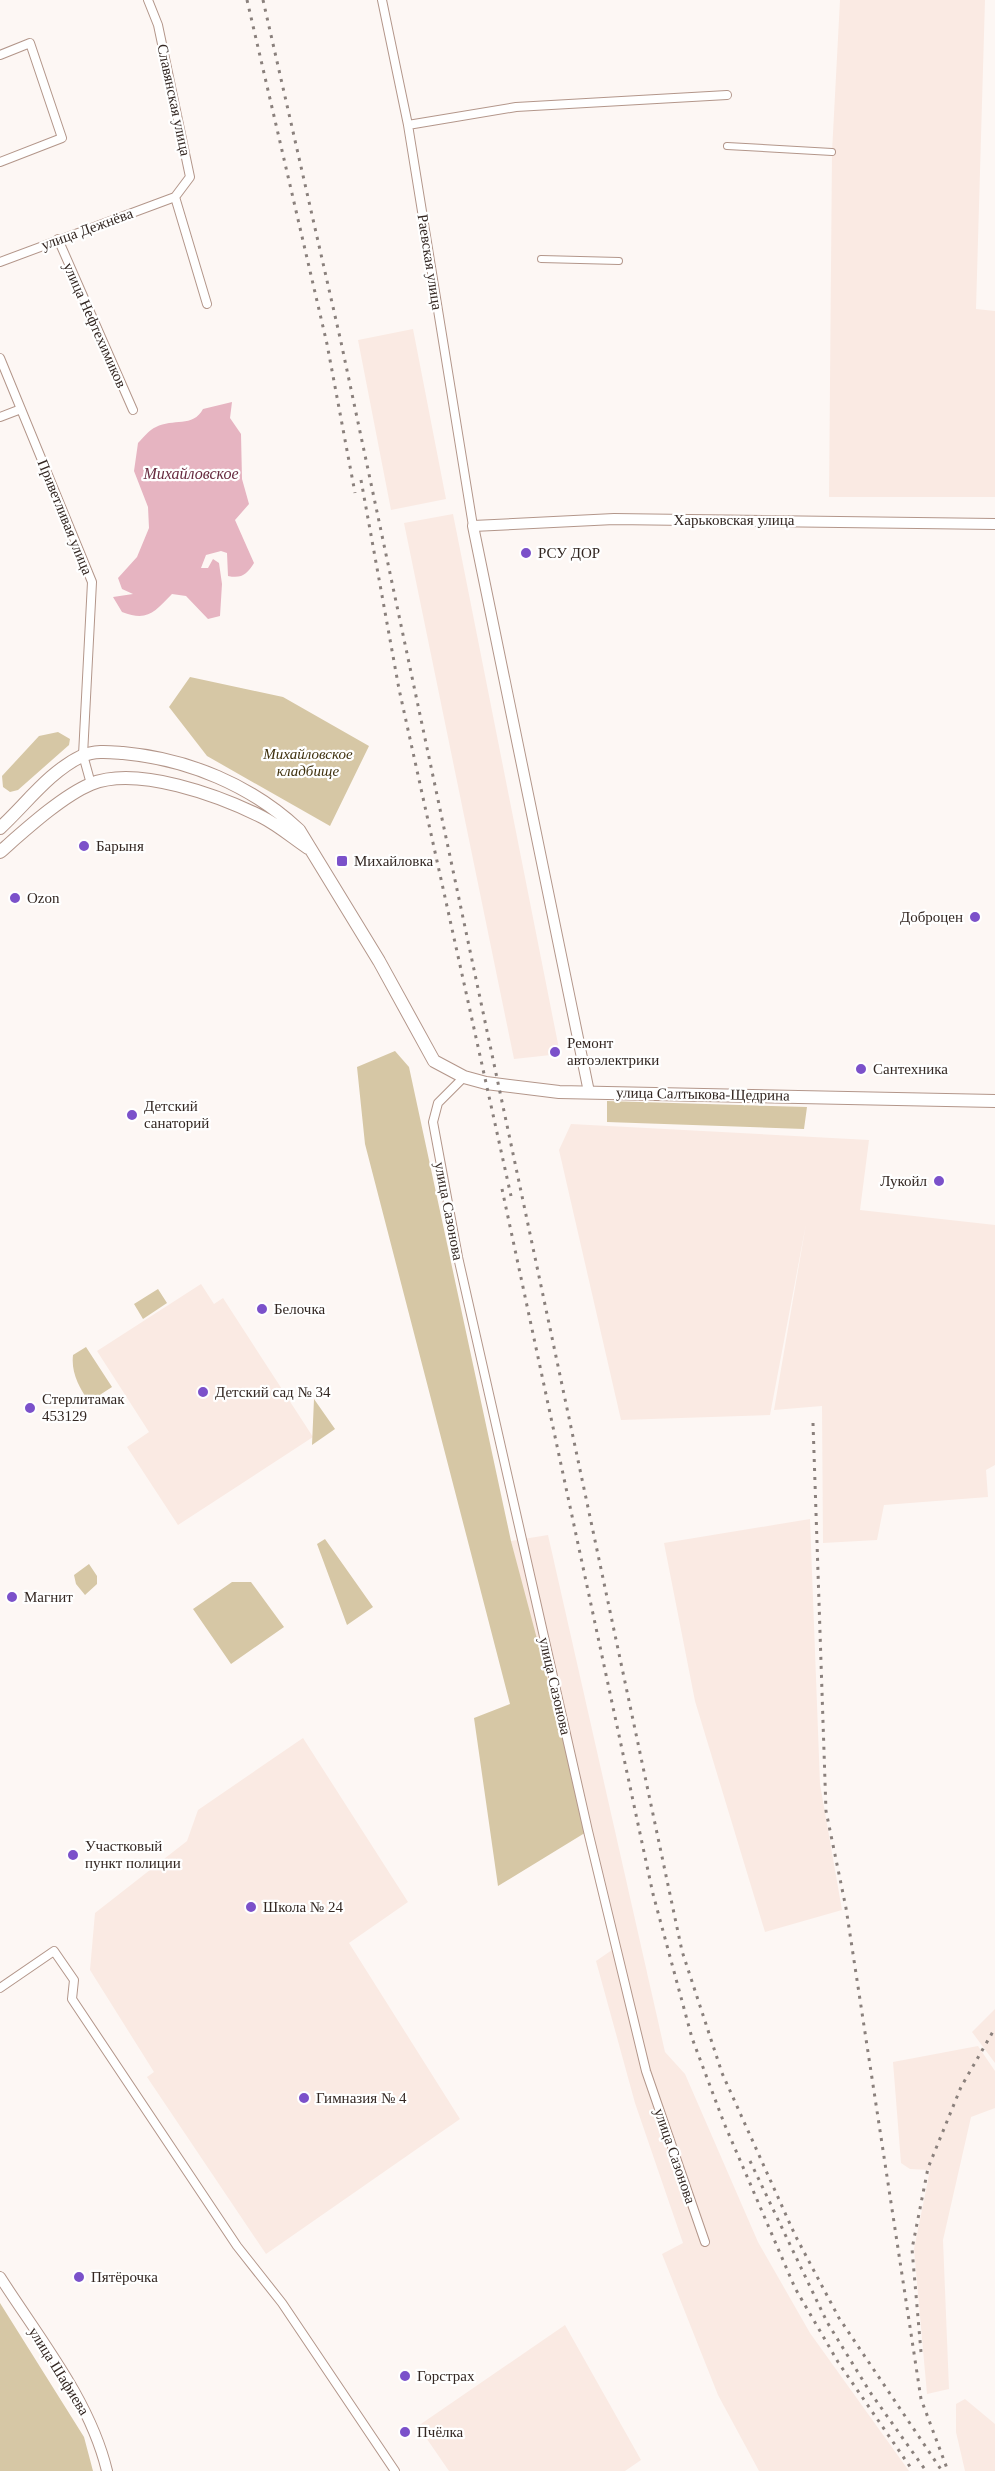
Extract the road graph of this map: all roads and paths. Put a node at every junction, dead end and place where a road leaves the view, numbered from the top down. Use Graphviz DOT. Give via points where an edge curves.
graph roads {
  1 [pos="148,0"];
  2 [pos="382,0"];
  3 [pos="0,55"];
  4 [pos="727,95"];
  5 [pos="408,125"];
  6 [pos="727,147"];
  7 [pos="832,152"];
  8 [pos="0,162"];
  9 [pos="175,197"];
  10 [pos="58,239"];
  11 [pos="542,259"];
  12 [pos="619,261"];
  13 [pos="0,262"];
  14 [pos="207,304"];
  15 [pos="0,358"];
  16 [pos="21,409"];
  17 [pos="133,410"];
  18 [pos="0,417"];
  19 [pos="995,524"];
  20 [pos="473,526"];
  21 [pos="84,755"];
  22 [pos="91,784"];
  23 [pos="0,828"];
  24 [pos="0,852"];
  25 [pos="316,854"];
  26 [pos="464,1077"];
  27 [pos="589,1092"];
  28 [pos="995,1101"];
  29 [pos="0,1988"];
  30 [pos="705,2242"];
  31 [pos="0,2277"];
  32 [pos="107,2471"];
  33 [pos="394,2471"];
  1 -- 9 [label="street, Славянская улица" via="158,25 190,177"];
  2 -- 5 [label="street, Раевская улица"];
  3 -- 8 [label="street" via="30,43 62,138"];
  4 -- 5 [label="street" via="516,107"];
  5 -- 20 [label="street, Раевская улица"];
  6 -- 7 [label="street"];
  9 -- 10 [label="street, улица Дежнёва"];
  9 -- 14 [label="street"];
  10 -- 13 [label="street, улица Дежнёва"];
  10 -- 17 [label="street, улица Нефтехимиков"];
  11 -- 12 [label="street"];
  15 -- 16 [label="street, Приветливая улица"];
  16 -- 18 [label="street"];
  16 -- 21 [label="street, Приветливая улица" via="92,582"];
  19 -- 20 [label="street, Харьковская улица" via="614,519"];
  20 -- 27 [label="street"];
  21 -- 22 [label="street, Приветливая улица"];
  21 -- 23 [label="main road" via="63,768"];
  21 -- 25 [label="main road" via="102,752 152,756 197,767 285,817"];
  22 -- 24 [label="main road"];
  22 -- 25 [label="main road" via="125,778 189,789 264,818"];
  25 -- 26 [label="main road, улица Салтыкова-Щедрина" via="434,1061"];
  26 -- 27 [label="main road, улица Салтыкова-Щедрина" via="559,1092"];
  26 -- 30 [label="street, улица Сазонова" via="438,1103 433,1122 458,1257 646,2071"];
  27 -- 28 [label="main road, улица Салтыкова-Щедрина"];
  29 -- 33 [label="street" via="54,1951 74,1980 72,1999 237,2247 282,2303"];
  31 -- 32 [label="street, улица Шафиева" via="85,2412 100,2443"];
}
